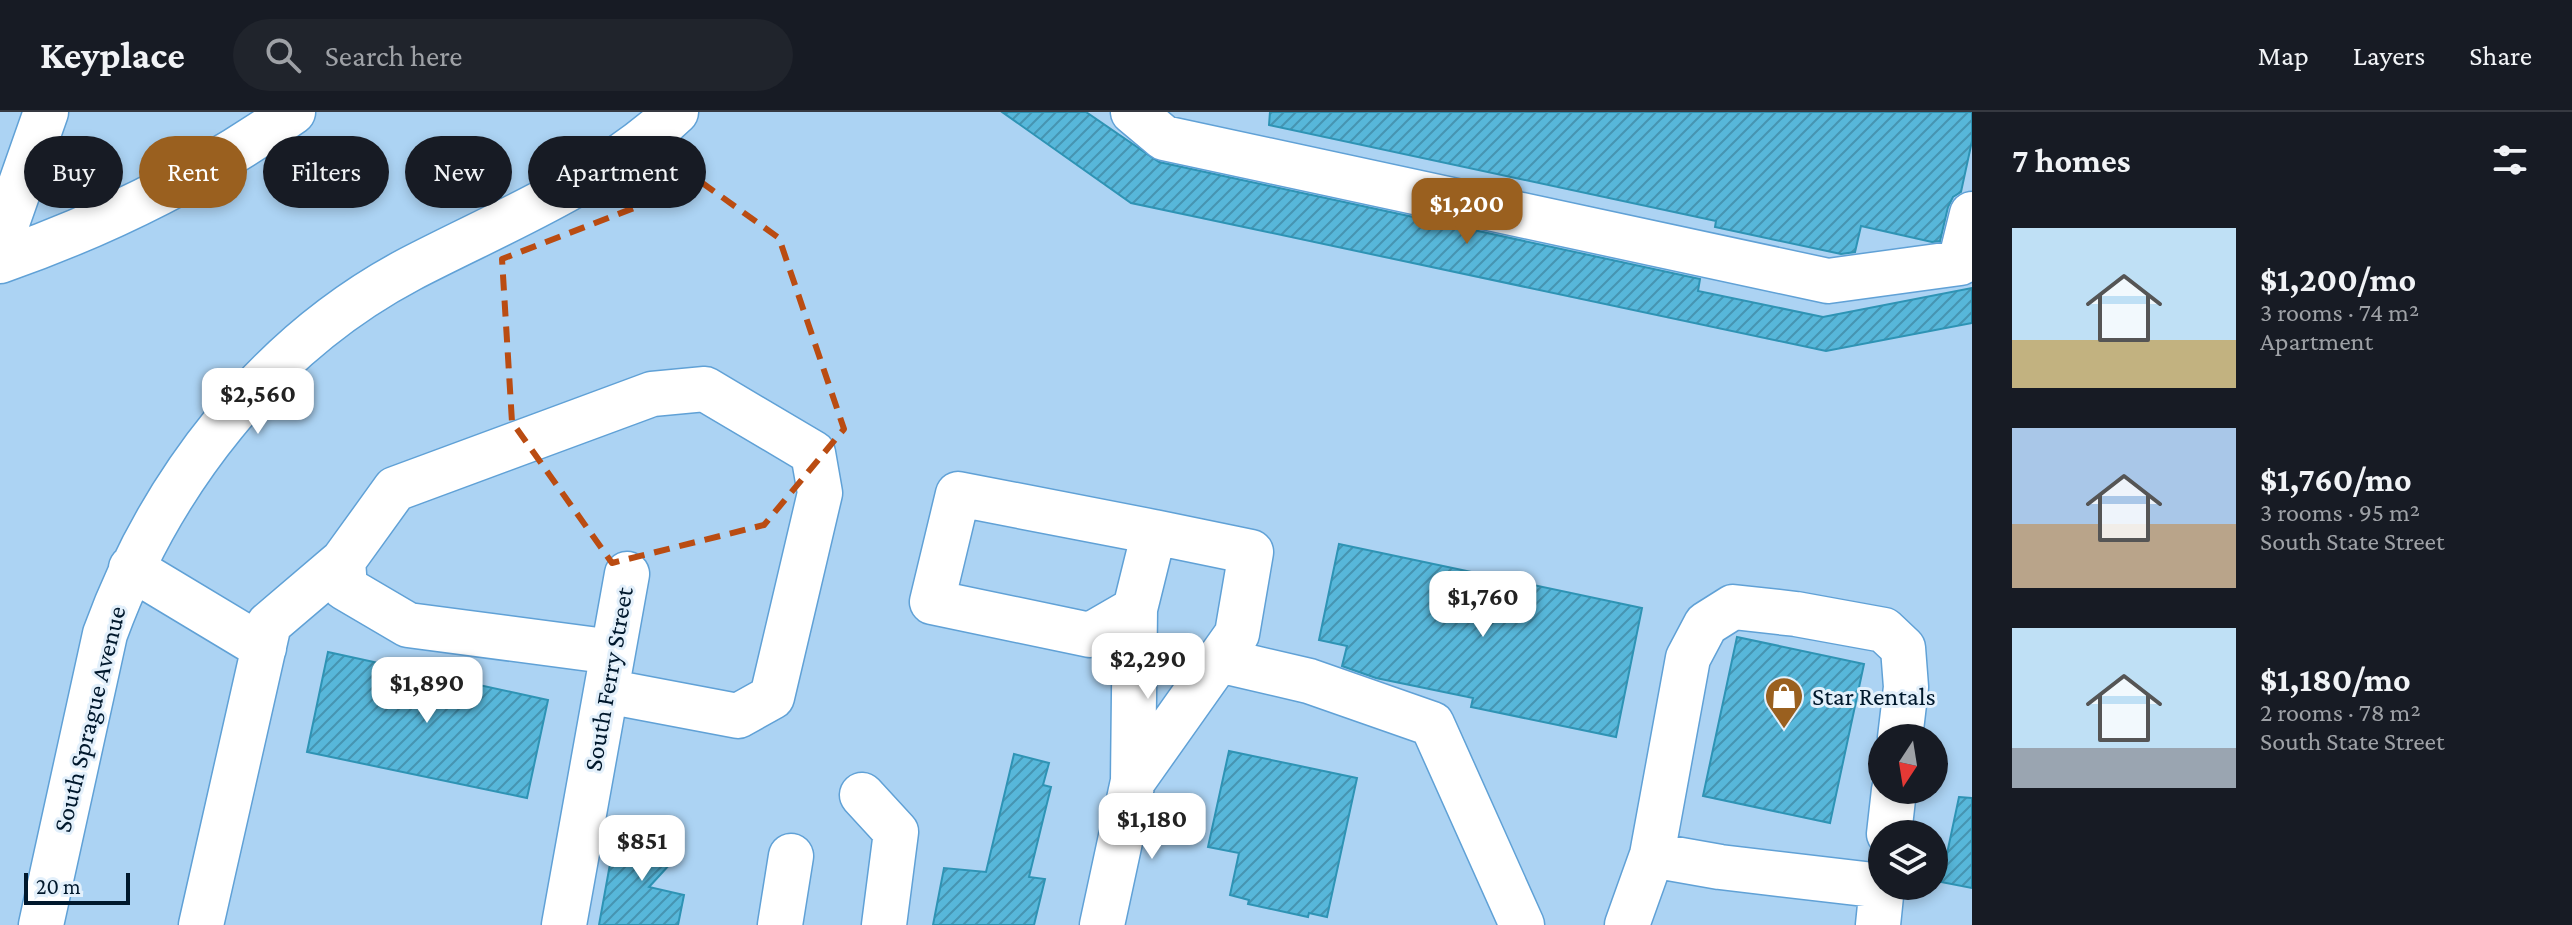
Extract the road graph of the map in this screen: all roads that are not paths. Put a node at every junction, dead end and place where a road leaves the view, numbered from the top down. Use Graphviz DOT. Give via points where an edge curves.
graph roads {
  1 [pos="46,112"];
  2 [pos="293,112"];
  3 [pos="676,112"];
  4 [pos="1133,112"];
  5 [pos="1972,214"];
  6 [pos="0,243"];
  7 [pos="0,261"];
  8 [pos="1154,532"];
  9 [pos="343,561"];
  10 [pos="131,568"];
  11 [pos="627,574"];
  12 [pos="1135,624"];
  13 [pos="264,648"];
  14 [pos="1219,660"];
  15 [pos="606,691"];
  16 [pos="1902,724"];
  17 [pos="1133,781"];
  18 [pos="862,795"];
  19 [pos="1652,855"];
  20 [pos="791,856"];
  21 [pos="1868,884"];
  22 [pos="1881,900"];
  23 [pos="41,925"];
  24 [pos="201,925"];
  25 [pos="564,925"];
  26 [pos="780,925"];
  27 [pos="884,925"];
  28 [pos="1102,925"];
  29 [pos="1522,925"];
  30 [pos="1627,925"];
  31 [pos="1878,925"];
  1 -- 6 [label="main road"];
  2 -- 7 [label="main road" via="171,187"];
  3 -- 10 [label="main road, South Sprague Avenue" via="622,156 407,271 306,341 229,417 171,497"];
  4 -- 5 [label="main road" via="1164,138 1828,281 1960,263"];
  8 -- 12 [label="main road"];
  8 -- 12 [label="main road" via="958,494 932,602 1090,635"];
  8 -- 14 [label="main road" via="1251,552 1237,634"];
  9 -- 13 [label="main road" via="269,624"];
  9 -- 15 [label="main road" via="345,588 408,625"];
  9 -- 15 [label="main road" via="395,489 652,394 705,389 813,453 820,493 772,697 738,716"];
  10 -- 13 [label="main road"];
  10 -- 23 [label="main road, South Sprague Avenue" via="105,634"];
  11 -- 15 [label="main road, South Ferry Street"];
  12 -- 17 [label="main road"];
  13 -- 24 [label="main road"];
  14 -- 17 [label="main road"];
  14 -- 29 [label="main road" via="1309,681 1432,724"];
  15 -- 25 [label="main road, South Ferry Street"];
  16 -- 19 [label="main road" via="1903,648 1884,630 1733,607 1706,624 1688,658"];
  17 -- 28 [label="main road"];
  18 -- 27 [label="main road" via="896,832"];
  19 -- 21 [label="main road"];
  19 -- 30 [label="main road"];
  20 -- 26 [label="main road"];
  22 -- 31 [label="main road"];
}
